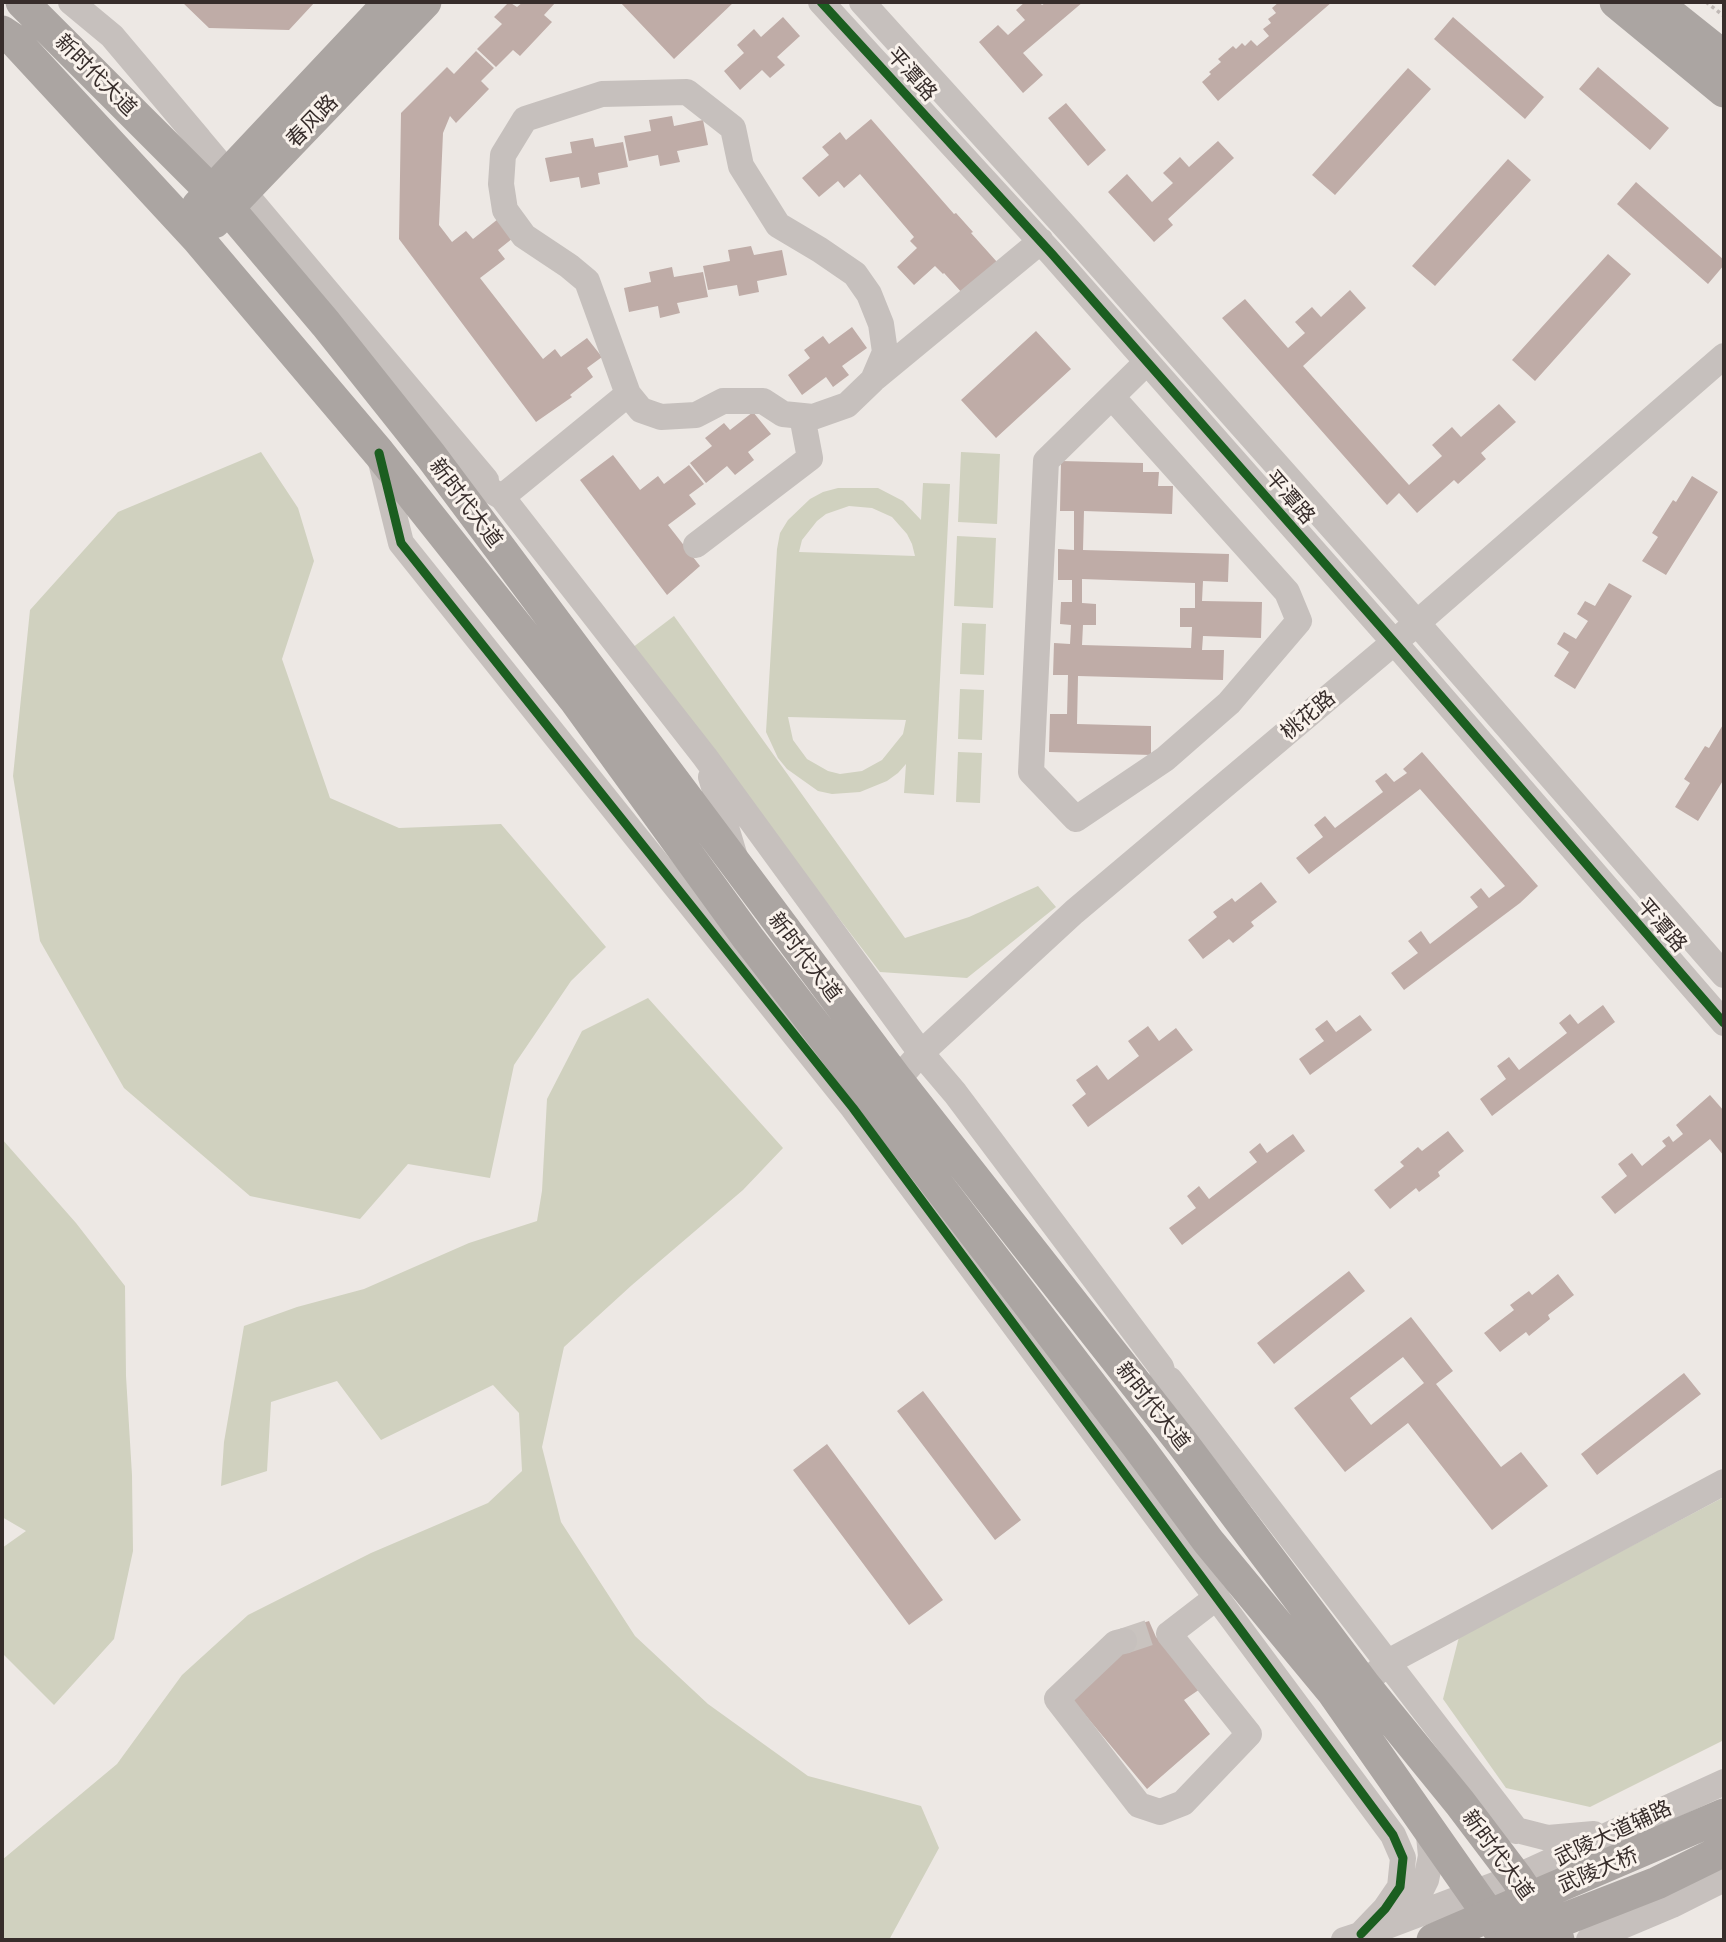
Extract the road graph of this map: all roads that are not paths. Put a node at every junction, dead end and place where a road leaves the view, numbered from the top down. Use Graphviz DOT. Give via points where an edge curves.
graph roads {
  1 [pos="22,2"];
  2 [pos="71,2"];
  3 [pos="390,2"];
  4 [pos="425,2"];
  5 [pos="821,2"];
  6 [pos="862,2"];
  7 [pos="1616,2"];
  8 [pos="1655,2"];
  9 [pos="2,32"];
  10 [pos="1724,57"];
  11 [pos="1724,91"];
  12 [pos="228,191"];
  13 [pos="190,231"];
  14 [pos="1041,241"];
  15 [pos="1724,356"];
  16 [pos="1147,362"];
  17 [pos="873,380"];
  18 [pos="628,394"];
  19 [pos="1112,397"];
  20 [pos="803,416"];
  21 [pos="379,453"];
  22 [pos="431,456"];
  23 [pos="500,496"];
  24 [pos="696,545"];
  25 [pos="1417,623"];
  26 [pos="1394,642"];
  27 [pos="705,758"];
  28 [pos="738,866"];
  29 [pos="1724,975"];
  30 [pos="1724,1023"];
  31 [pos="921,1053"];
  32 [pos="897,1080"];
  33 [pos="1161,1367"];
  34 [pos="1183,1444"];
  35 [pos="1724,1482"];
  36 [pos="1147,1504"];
  37 [pos="1208,1541"];
  38 [pos="1217,1597"];
  39 [pos="1124,1641"];
  40 [pos="1388,1662"];
  41 [pos="1364,1685"];
  42 [pos="1724,1782"];
  43 [pos="1460,1803"];
  44 [pos="1724,1815"];
  45 [pos="1636,1823"];
  46 [pos="1428,1826"];
  47 [pos="1517,1831"];
  48 [pos="1724,1850"];
  49 [pos="1516,1877"];
  50 [pos="1724,1878"];
  51 [pos="1475,1894"];
  52 [pos="1650,1914"];
  53 [pos="1387,1926"];
  54 [pos="1352,1937"];
  55 [pos="1433,1940"];
  56 [pos="1509,1940"];
  57 [pos="1558,1940"];
  58 [pos="1589,1940"];
  59 [pos="1620,1940"];
  1 -- 12 [label="main road, 新时代大道"];
  2 -- 12 [label="street" via="112,36 199,139"];
  3 -- 12 [label="main road, 春风路"];
  4 -- 12 [label="main road, 春风路"];
  5 -- 14 [label="street, 平潭路"];
  6 -- 25 [label="street, 平潭路"];
  7 -- 11 [label="main road"];
  8 -- 10 [label="main road"];
  9 -- 13 [label="main road, 新时代大道"];
  12 -- 13 [label="main road, 春风路"];
  12 -- 22 [label="main road, 新时代大道"];
  12 -- 23 [label="street"];
  13 -- 21 [label="main road, 新时代大道"];
  14 -- 16 [label="street, 平潭路"];
  14 -- 17 [label="street"];
  15 -- 25 [label="street, 桃花路"];
  16 -- 19 [label="street"];
  16 -- 26 [label="street, 平潭路"];
  17 -- 18 [label="street" via="885,352 881,324 869,295 855,274 778,225 741,166 733,128 687,92 602,94 525,118 503,155 501,184 505,210 524,236 587,281"];
  17 -- 20 [label="street" via="847,405"];
  18 -- 20 [label="street" via="640,410 661,417 696,415 723,401 763,401 783,414"];
  18 -- 23 [label="street"];
  19 -- 19 [label="street" via="1046,461 1031,772 1076,819 1165,759 1228,703 1299,621 1287,592"];
  20 -- 24 [label="street" via="810,458"];
  21 -- 36 [label="street" via="401,543 853,1108"];
  21 -- 37 [label="main road, 新时代大道" via="576,701 748,938"];
  22 -- 23 [label="street"];
  22 -- 28 [label="main road, 新时代大道"];
  23 -- 27 [label="street"];
  25 -- 26 [label="street, 桃花路"];
  25 -- 29 [label="street, 平潭路"];
  26 -- 30 [label="street, 平潭路"];
  26 -- 31 [label="street, 桃花路" via="1074,912"];
  27 -- 28 [label="street"];
  27 -- 31 [label="street"];
  28 -- 32 [label="main road, 新时代大道"];
  31 -- 32 [label="street, 桃花路"];
  31 -- 33 [label="street"];
  32 -- 34 [label="main road, 新时代大道"];
  33 -- 34 [label="street"];
  33 -- 40 [label="street"];
  34 -- 41 [label="main road, 新时代大道"];
  35 -- 40 [label="street"];
  36 -- 37 [label="street"];
  36 -- 38 [label="street"];
  37 -- 46 [label="main road, 新时代大道" via="1333,1692"];
  38 -- 39 [label="street" via="1161,1633 1249,1734 1183,1803 1160,1812 1139,1805 1057,1699 1116,1643"];
  38 -- 54 [label="street" via="1393,1835 1402,1858 1400,1887 1385,1909"];
  40 -- 41 [label="street"];
  40 -- 47 [label="street"];
  41 -- 43 [label="main road, 新时代大道"];
  42 -- 45 [label="street, 武陵大道辅路"];
  43 -- 47 [label="street" via="1486,1820"];
  43 -- 49 [label="main road, 新时代大道"];
  44 -- 55 [label="main road, 武陵大桥, bridge"];
  45 -- 47 [label="street" via="1548,1838"];
  45 -- 49 [label="street, 武陵大道辅路"];
  46 -- 51 [label="main road, 新时代大道"];
  46 -- 53 [label="street" via="1431,1856 1426,1880 1413,1906"];
  48 -- 56 [label="main road, 武陵大桥, bridge" via="1657,1883"];
  49 -- 51 [label="street, 武陵大道辅路"];
  49 -- 57 [label="main road, 新时代大道"];
  50 -- 52 [label="street"];
  51 -- 53 [label="street, 武陵大道辅路"];
  51 -- 56 [label="main road, 新时代大道"];
  52 -- 58 [label="street"];
  52 -- 59 [label="street"];
  53 -- 54 [label="street, 武陵大道辅路"];
}
